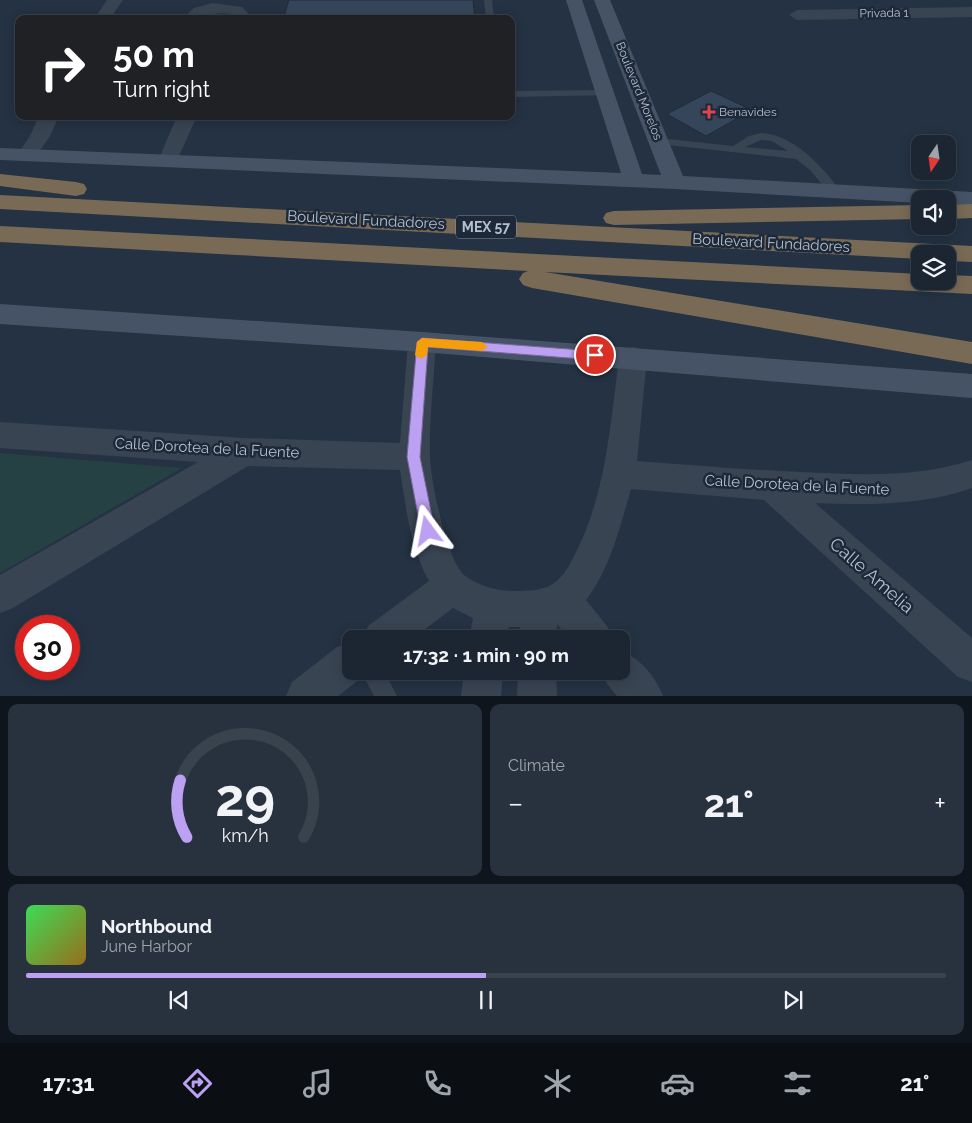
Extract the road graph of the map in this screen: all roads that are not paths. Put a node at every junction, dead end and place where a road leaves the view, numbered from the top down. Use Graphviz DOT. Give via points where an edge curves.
graph roads {
  1 [pos="115,0"];
  2 [pos="488,0"];
  3 [pos="574,0"];
  4 [pos="602,0"];
  5 [pos="972,12"];
  6 [pos="105,15"];
  7 [pos="194,15"];
  8 [pos="239,15"];
  9 [pos="490,15"];
  10 [pos="796,15"];
  11 [pos="607,93"];
  12 [pos="515,94"];
  13 [pos="47,120"];
  14 [pos="185,120"];
  15 [pos="659,141"];
  16 [pos="0,154"];
  17 [pos="27,155"];
  18 [pos="168,161"];
  19 [pos="0,180"];
  20 [pos="634,181"];
  21 [pos="675,182"];
  22 [pos="834,191"];
  23 [pos="972,199"];
  24 [pos="0,202"];
  25 [pos="972,211"];
  26 [pos="911,212"];
  27 [pos="956,212"];
  28 [pos="239,213"];
  29 [pos="480,227"];
  30 [pos="0,234"];
  31 [pos="169,243"];
  32 [pos="0,253"];
  33 [pos="972,254"];
  34 [pos="404,257"];
  35 [pos="972,286"];
  36 [pos="0,314"];
  37 [pos="422,342"];
  38 [pos="972,353"];
  39 [pos="633,358"];
  40 [pos="972,386"];
  41 [pos="0,435"];
  42 [pos="244,452"];
  43 [pos="414,457"];
  44 [pos="620,474"];
  45 [pos="972,474"];
  46 [pos="772,486"];
  47 [pos="450,587"];
  48 [pos="0,595"];
  49 [pos="546,616"];
  50 [pos="490,624"];
  51 [pos="393,630"];
  52 [pos="575,630"];
  53 [pos="972,663"];
  54 [pos="342,668"];
  55 [pos="377,680"];
  56 [pos="483,680"];
  57 [pos="537,680"];
  58 [pos="629,680"];
  59 [pos="306,696"];
  60 [pos="386,696"];
  61 [pos="481,696"];
  62 [pos="537,696"];
  63 [pos="642,696"];
  1 -- 6 [label="street"];
  2 -- 9 [label="lane"];
  3 -- 11 [label="main road, Boulevard Morelos"];
  4 -- 15 [label="main road, Boulevard Morelos"];
  5 -- 10 [label="street, Privada 1"];
  7 -- 8 [label="street" via="208,9 237,10"];
  11 -- 12 [label="lane"];
  11 -- 20 [label="main road, Boulevard Morelos"];
  13 -- 17 [label="street"];
  14 -- 18 [label="street"];
  15 -- 21 [label="main road, Boulevard Morelos"];
  15 -- 22 [label="lane" via="800,156 809,161"];
  16 -- 17 [label="main road"];
  17 -- 18 [label="main road"];
  18 -- 20 [label="main road"];
  19 -- 28 [label="highway"];
  20 -- 21 [label="main road"];
  21 -- 22 [label="main road"];
  22 -- 23 [label="main road"];
  24 -- 28 [label="highway, Boulevard Fundadores / MEX 57"];
  25 -- 27 [label="highway"];
  26 -- 29 [label="highway" via="635,217"];
  28 -- 29 [label="highway, Boulevard Fundadores / MEX 57"];
  29 -- 33 [label="highway, Boulevard Fundadores / MEX 57"];
  30 -- 31 [label="highway, MEX 57"];
  31 -- 32 [label="highway"];
  31 -- 34 [label="highway, MEX 57"];
  34 -- 35 [label="highway, MEX 57"];
  34 -- 38 [label="highway"];
  36 -- 37 [label="main road"];
  37 -- 39 [label="main road"];
  37 -- 43 [label="street"];
  39 -- 40 [label="main road"];
  39 -- 44 [label="street"];
  41 -- 42 [label="street, Calle Dorotea de la Fuente"];
  42 -- 43 [label="street, Calle Dorotea de la Fuente"];
  42 -- 48 [label="street"];
  43 -- 47 [label="street" via="435,558"];
  44 -- 46 [label="street, Calle Dorotea de la Fuente"];
  44 -- 49 [label="street" via="584,574"];
  45 -- 46 [label="street, Calle Dorotea de la Fuente" via="928,487 892,491"];
  46 -- 53 [label="street, Calle Amelia"];
  47 -- 50 [label="street"];
  47 -- 51 [label="street"];
  49 -- 50 [label="street"];
  49 -- 52 [label="street"];
  54 -- 59 [label="street"];
  55 -- 60 [label="lane"];
  56 -- 61 [label="street"];
  57 -- 62 [label="street"];
  58 -- 63 [label="street"];
}
